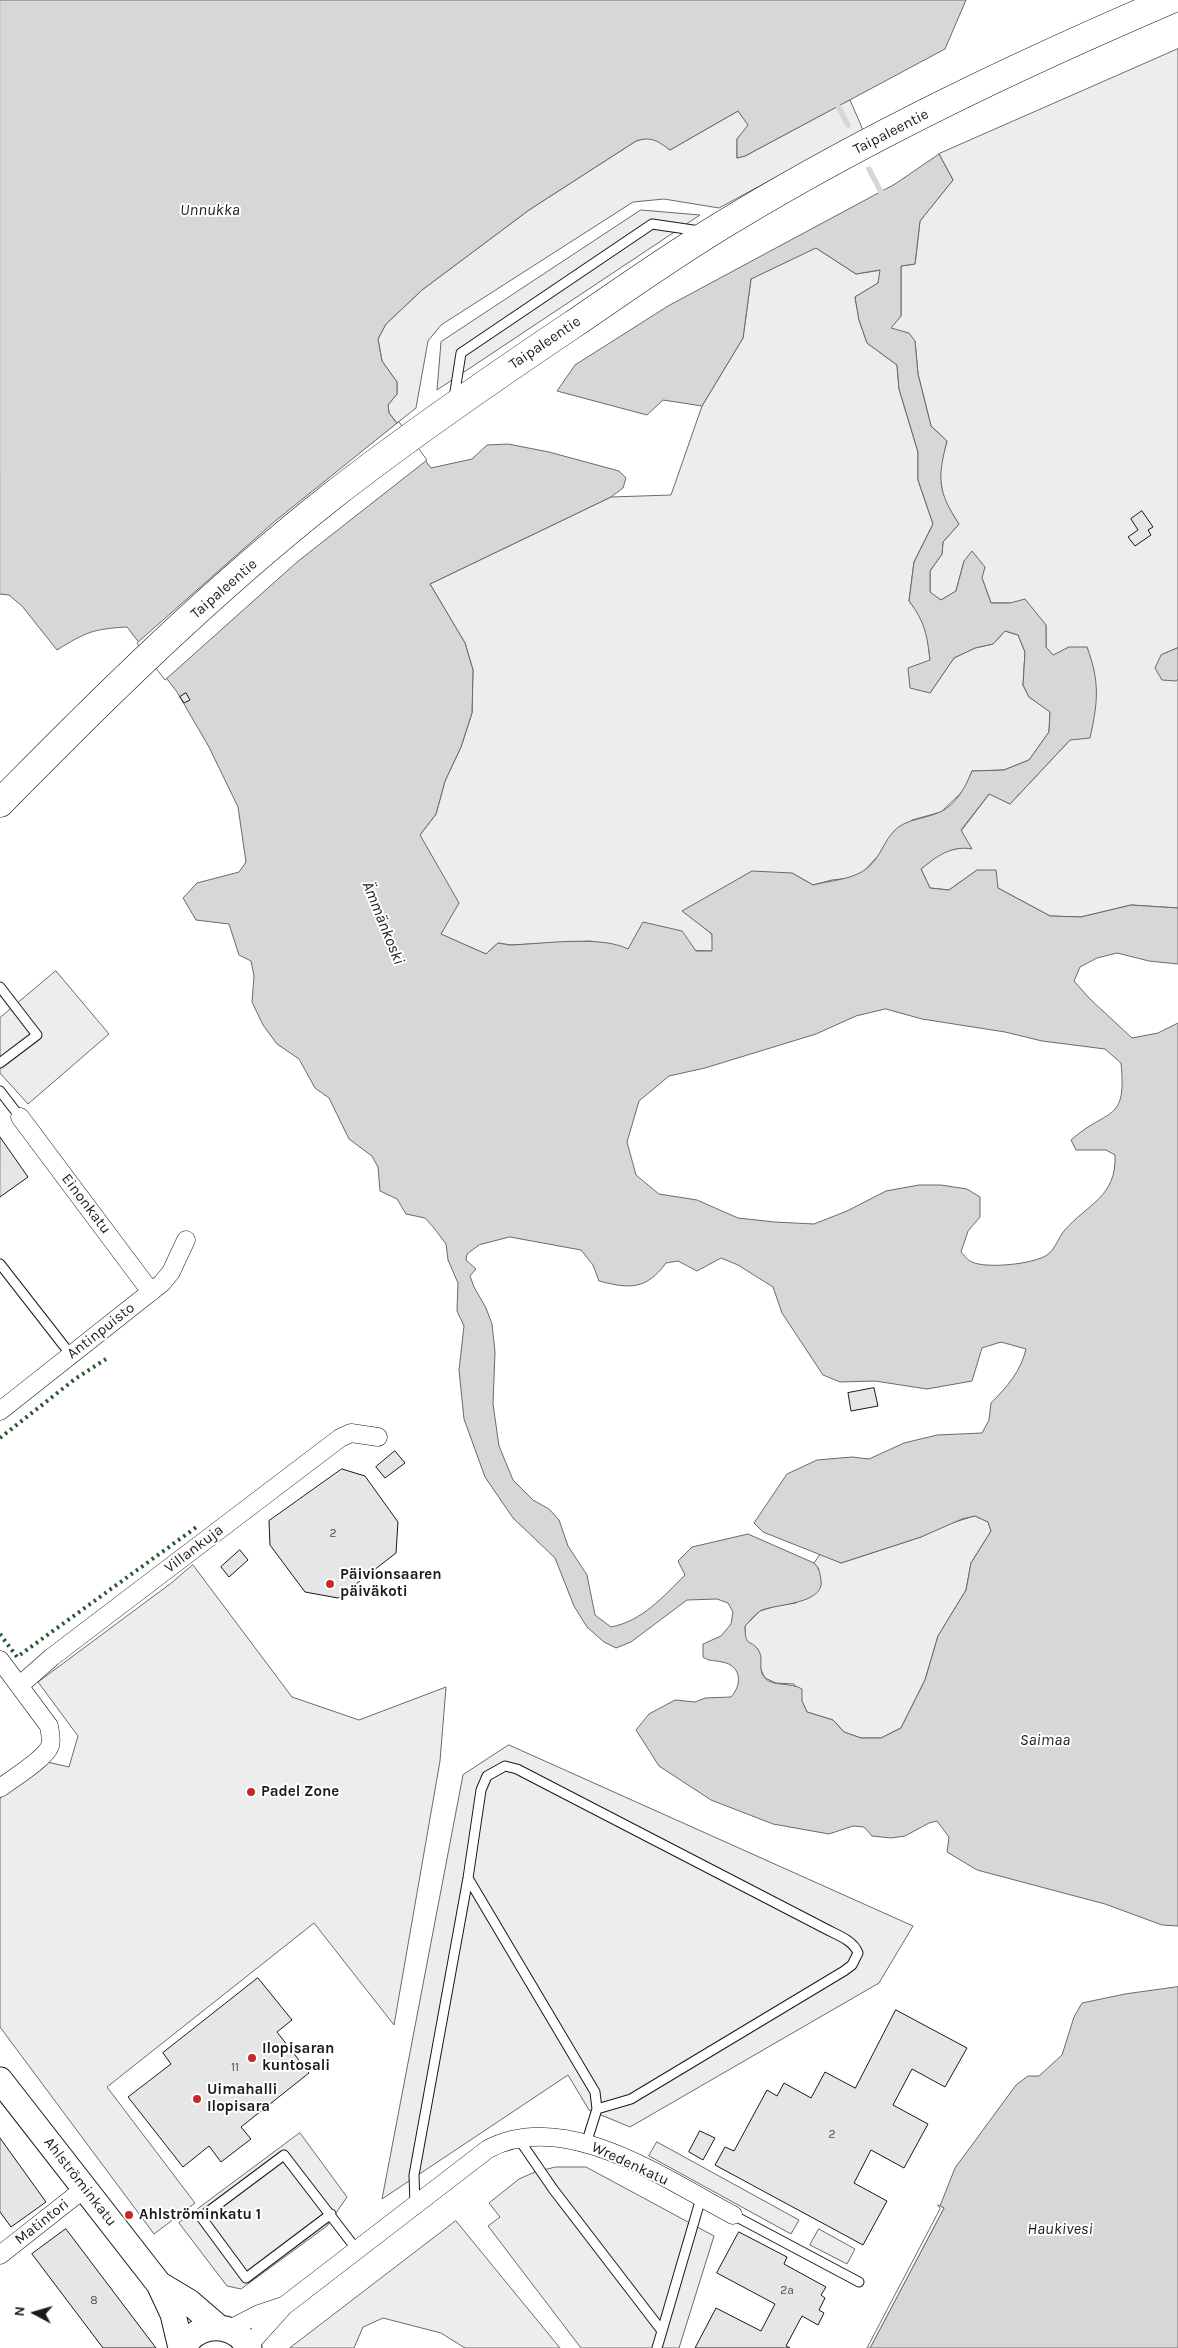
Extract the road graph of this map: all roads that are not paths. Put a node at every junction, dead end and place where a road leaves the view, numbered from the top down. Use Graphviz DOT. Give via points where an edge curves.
graph roads {
  1 [pos="1170,0"];
  2 [pos="710,233"];
  3 [pos="452,406"];
  4 [pos="0,803"];
  5 [pos="0,987"];
  6 [pos="0,1063"];
  7 [pos="0,1091"];
  8 [pos="20,1117"];
  9 [pos="186,1240"];
  10 [pos="0,1264"];
  11 [pos="151,1292"];
  12 [pos="71,1355"];
  13 [pos="0,1411"];
  14 [pos="378,1437"];
  15 [pos="0,1660"];
  16 [pos="19,1686"];
  17 [pos="0,1788"];
  18 [pos="468,1878"];
  19 [pos="0,2080"];
  20 [pos="597,2109"];
  21 [pos="518,2138"];
  22 [pos="586,2144"];
  23 [pos="84,2188"];
  24 [pos="701,2198"];
  25 [pos="415,2206"];
  26 [pos="331,2214"];
  27 [pos="733,2215"];
  28 [pos="357,2250"];
  29 [pos="0,2255"];
  30 [pos="859,2282"];
  31 [pos="159,2284"];
  32 [pos="284,2306"];
  33 [pos="224,2328"];
  34 [pos="662,2330"];
  35 [pos="248,2347"];
  36 [pos="182,2348"];
  37 [pos="657,2348"];
  1 -- 2 [label="highway, Taipaleentie" via="1067,44 867,143"];
  2 -- 3 [label="highway, Taipaleentie"];
  2 -- 3 [label="lane" via="652,224 461,353"];
  3 -- 4 [label="highway, Taipaleentie" via="330,498 207,602"];
  5 -- 6 [label="lane" via="37,1034"];
  7 -- 8 [label="lane"];
  8 -- 11 [label="street, Einonkatu"];
  9 -- 11 [label="street, Antinpuisto" via="171,1272"];
  10 -- 12 [label="lane"];
  11 -- 12 [label="street, Antinpuisto"];
  12 -- 13 [label="street, Antinpuisto"];
  14 -- 16 [label="street, Villankuja" via="351,1434 340,1438"];
  15 -- 16 [label="street"];
  16 -- 17 [label="street" via="49,1726 50,1747"];
  18 -- 20 [label="lane" via="595,2092"];
  18 -- 20 [label="lane" via="484,1779 500,1768 510,1766 855,1946 856,1960 844,1971 631,2099"];
  18 -- 25 [label="lane" via="414,2175"];
  19 -- 23 [label="street, Ahlströminkatu"];
  20 -- 22 [label="lane"];
  21 -- 22 [label="street, Wredenkatu" via="548,2136"];
  21 -- 25 [label="street, Wredenkatu" via="488,2149"];
  21 -- 34 [label="lane" via="553,2190"];
  22 -- 24 [label="street, Wredenkatu" via="626,2159"];
  23 -- 29 [label="street, Matintori"];
  23 -- 31 [label="street, Ahlströminkatu"];
  24 -- 27 [label="street, Wredenkatu"];
  24 -- 34 [label="lane"];
  25 -- 28 [label="street, Wredenkatu"];
  26 -- 26 [label="lane" via="284,2155 201,2217 246,2278"];
  26 -- 28 [label="lane"];
  27 -- 30 [label="lane, Wredenkatu"];
  28 -- 32 [label="street, Wredenkatu"];
  31 -- 33 [label="street, Ahlströminkatu"];
  31 -- 36 [label="street, Ahlströminkatu" via="173,2314"];
  32 -- 33 [label="street, Wredenkatu"];
  32 -- 35 [label="street, Wredenkatu"];
  33 -- 35 [label="street, Ahlströminkatu" via="240,2336"];
  33 -- 36 [label="street" via="206,2328 196,2333"];
  34 -- 37 [label="lane"];
}
